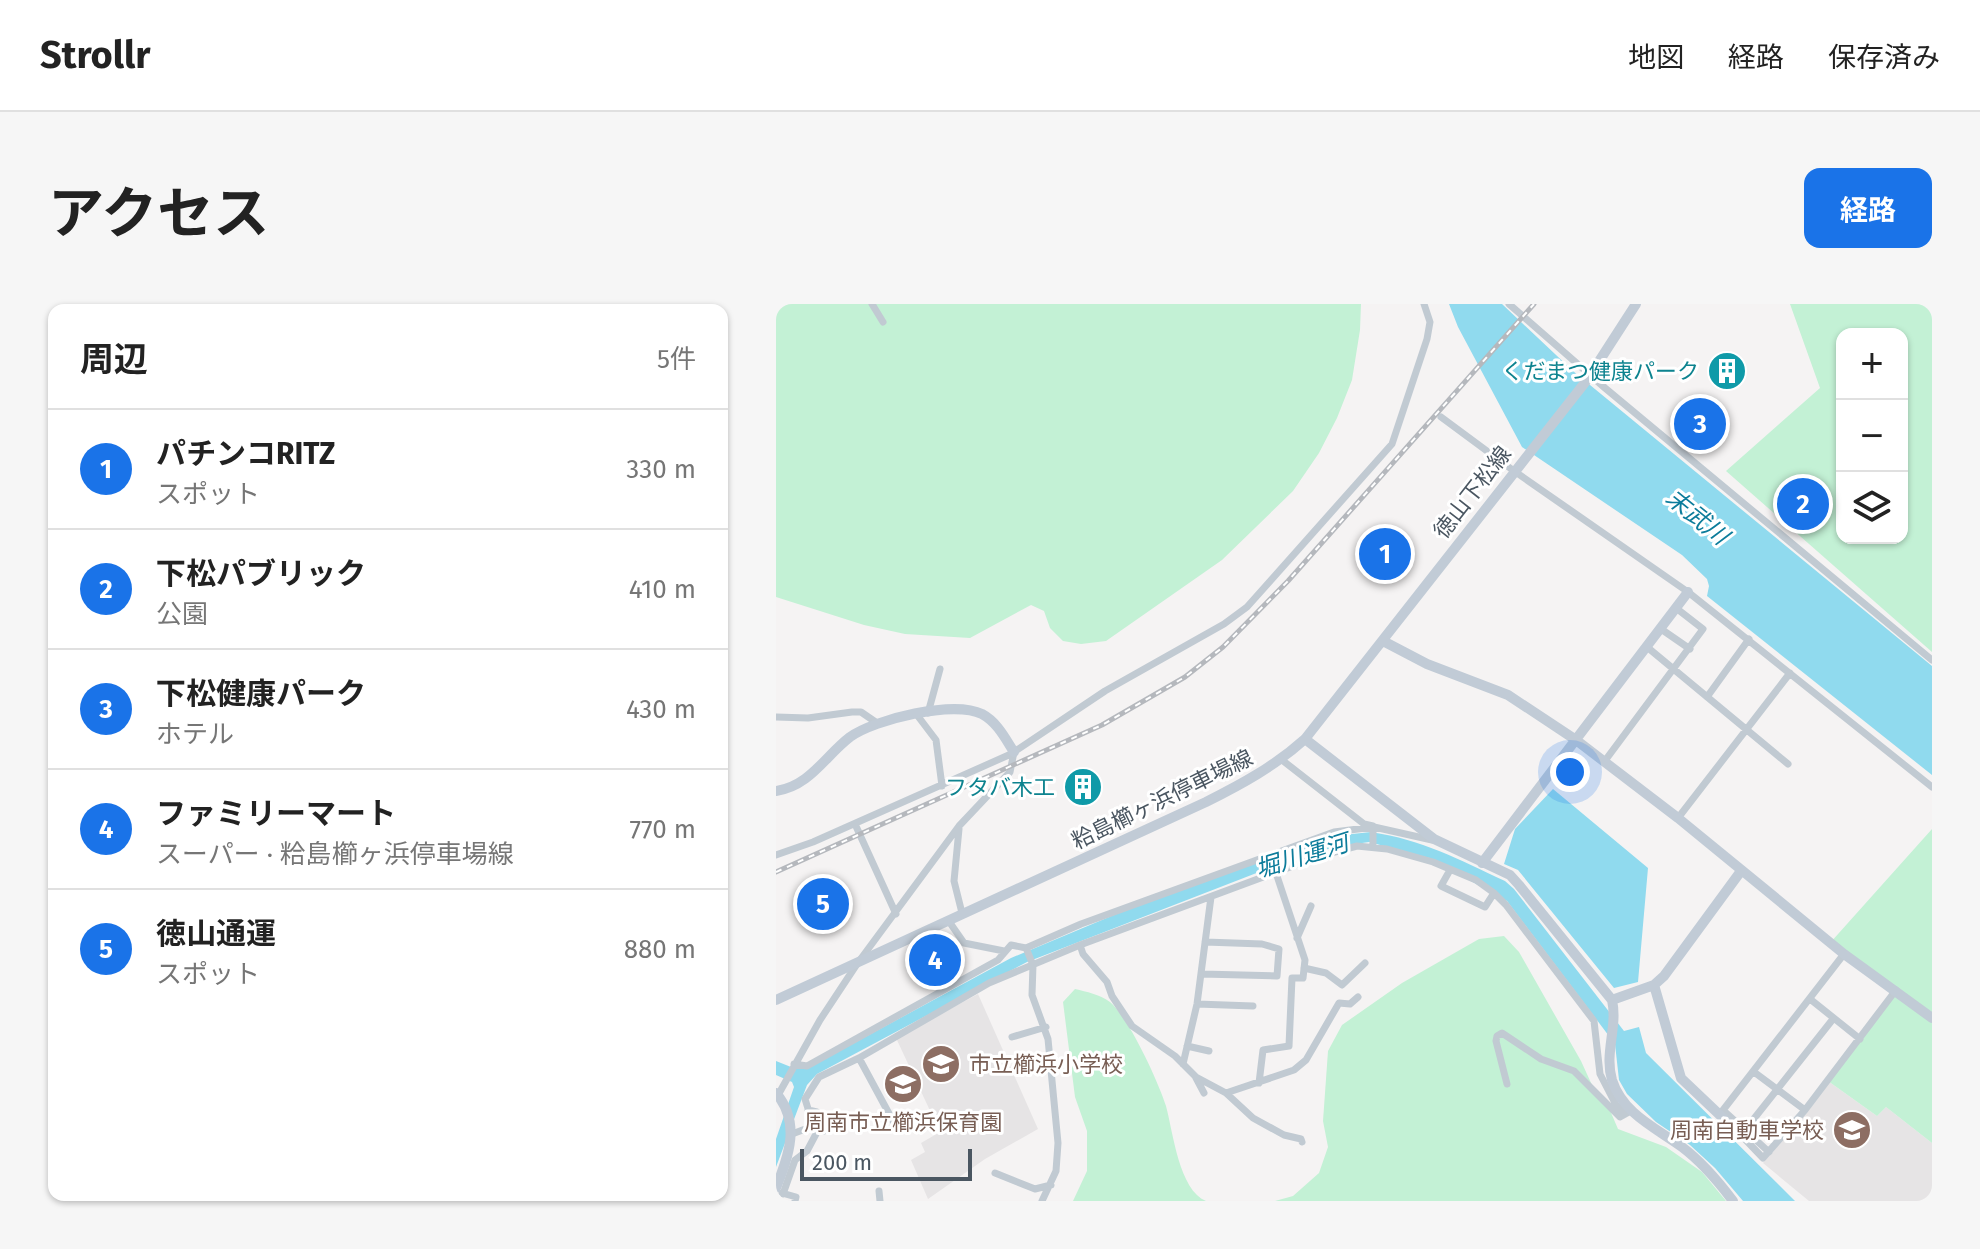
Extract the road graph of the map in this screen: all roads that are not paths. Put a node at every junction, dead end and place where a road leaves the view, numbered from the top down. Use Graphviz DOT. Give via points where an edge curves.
graph roads {
  1 [pos="872,304"];
  2 [pos="1424,304"];
  3 [pos="1509,304"];
  4 [pos="1636,304"];
  5 [pos="883,322"];
  6 [pos="1588,377"];
  7 [pos="1441,417"];
  8 [pos="1517,467"];
  9 [pos="1688,592"];
  10 [pos="1676,608"];
  11 [pos="1661,629"];
  12 [pos="1749,639"];
  13 [pos="1383,641"];
  14 [pos="1647,647"];
  15 [pos="1690,649"];
  16 [pos="1932,660"];
  17 [pos="940,669"];
  18 [pos="1674,669"];
  19 [pos="1790,673"];
  20 [pos="1707,697"];
  21 [pos="922,714"];
  22 [pos="776,717"];
  23 [pos="877,723"];
  24 [pos="1747,730"];
  25 [pos="1305,739"];
  26 [pos="1576,740"];
  27 [pos="1014,752"];
  28 [pos="1282,760"];
  29 [pos="1604,762"];
  30 [pos="1788,764"];
  31 [pos="942,786"];
  32 [pos="1932,787"];
  33 [pos="776,791"];
  34 [pos="1678,818"];
  35 [pos="855,824"];
  36 [pos="959,826"];
  37 [pos="1374,829"];
  38 [pos="1434,839"];
  39 [pos="1374,845"];
  40 [pos="776,855"];
  41 [pos="1482,863"];
  42 [pos="1450,870"];
  43 [pos="1741,871"];
  44 [pos="1276,873"];
  45 [pos="1494,893"];
  46 [pos="1211,897"];
  47 [pos="1311,906"];
  48 [pos="962,913"];
  49 [pos="896,914"];
  50 [pos="948,920"];
  51 [pos="1297,938"];
  52 [pos="1205,942"];
  53 [pos="1080,945"];
  54 [pos="1026,949"];
  55 [pos="1004,951"];
  56 [pos="1844,954"];
  57 [pos="1365,963"];
  58 [pos="857,964"];
  59 [pos="1032,964"];
  60 [pos="1304,968"];
  61 [pos="1202,974"];
  62 [pos="1654,985"];
  63 [pos="1896,990"];
  64 [pos="1358,997"];
  65 [pos="1810,999"];
  66 [pos="776,1000"];
  67 [pos="1197,1004"];
  68 [pos="1612,1004"];
  69 [pos="1253,1006"];
  70 [pos="1932,1018"];
  71 [pos="1833,1019"];
  72 [pos="1046,1027"];
  73 [pos="1012,1037"];
  74 [pos="1860,1039"];
  75 [pos="1187,1046"];
  76 [pos="1209,1051"];
  77 [pos="859,1058"];
  78 [pos="794,1064"];
  79 [pos="1183,1064"];
  80 [pos="1754,1072"];
  81 [pos="1195,1076"];
  82 [pos="1259,1083"];
  83 [pos="1507,1084"];
  84 [pos="1778,1090"];
  85 [pos="1204,1093"];
  86 [pos="1226,1093"];
  87 [pos="779,1098"];
  88 [pos="808,1110"];
  89 [pos="1805,1110"];
  90 [pos="1629,1112"];
  91 [pos="1722,1112"];
  92 [pos="893,1121"];
  93 [pos="824,1131"];
  94 [pos="792,1132"];
  95 [pos="1743,1133"];
  96 [pos="1302,1142"];
  97 [pos="995,1173"];
  98 [pos="1051,1185"];
  99 [pos="778,1191"];
  100 [pos="879,1191"];
  101 [pos="795,1201"];
  102 [pos="880,1201"];
  103 [pos="1042,1201"];
  104 [pos="1733,1201"];
  1 -- 5 [label="street"];
  2 -- 27 [label="street" via="1430,322 1427,339 1392,444 1260,594 1224,624 1105,691"];
  3 -- 6 [label="street"];
  4 -- 6 [label="main road, 徳山下松線"];
  6 -- 8 [label="main road, 徳山下松線"];
  6 -- 16 [label="street"];
  7 -- 8 [label="street"];
  8 -- 9 [label="street"];
  8 -- 13 [label="main road, 徳山下松線"];
  9 -- 10 [label="main road"];
  9 -- 12 [label="street"];
  10 -- 11 [label="main road"];
  10 -- 15 [label="street" via="1703,629"];
  11 -- 14 [label="main road"];
  11 -- 15 [label="street"];
  12 -- 19 [label="street"];
  12 -- 20 [label="street"];
  13 -- 25 [label="main road, 徳山下松線"];
  13 -- 26 [label="main road" via="1508,695"];
  14 -- 18 [label="street"];
  14 -- 26 [label="main road"];
  15 -- 18 [label="street"];
  17 -- 21 [label="street"];
  18 -- 20 [label="street"];
  18 -- 29 [label="street"];
  19 -- 24 [label="street"];
  19 -- 32 [label="street"];
  20 -- 24 [label="street"];
  21 -- 23 [label="main road"];
  21 -- 27 [label="main road" via="968,709 979,713 1002,732"];
  21 -- 31 [label="street" via="936,740"];
  22 -- 23 [label="street" via="861,712"];
  23 -- 33 [label="main road" via="852,736 808,778"];
  24 -- 30 [label="street"];
  24 -- 34 [label="street"];
  25 -- 28 [label="main road, 粭島櫛ヶ浜停車場線"];
  25 -- 38 [label="main road"];
  26 -- 29 [label="main road"];
  26 -- 41 [label="main road"];
  27 -- 31 [label="street"];
  27 -- 36 [label="street" via="1010,772"];
  28 -- 37 [label="street"];
  28 -- 48 [label="main road, 粭島櫛ヶ浜停車場線" via="1206,802"];
  29 -- 34 [label="main road"];
  31 -- 35 [label="street"];
  34 -- 43 [label="main road"];
  35 -- 40 [label="street"];
  35 -- 49 [label="street"];
  36 -- 48 [label="street" via="954,881"];
  36 -- 49 [label="street"];
  37 -- 38 [label="street"];
  37 -- 39 [label="street"];
  37 -- 54 [label="street" via="1317,836"];
  38 -- 41 [label="main road"];
  39 -- 42 [label="street"];
  39 -- 44 [label="street" via="1347,847"];
  41 -- 68 [label="main road" via="1510,875"];
  42 -- 45 [label="street"];
  42 -- 45 [label="street" via="1441,886 1485,907"];
  43 -- 56 [label="main road"];
  43 -- 62 [label="main road"];
  44 -- 46 [label="street"];
  44 -- 51 [label="street"];
  45 -- 90 [label="street" via="1594,1021 1600,1074 1616,1105"];
  46 -- 52 [label="street"];
  46 -- 53 [label="street"];
  47 -- 51 [label="street"];
  48 -- 50 [label="main road, 粭島櫛ヶ浜停車場線"];
  49 -- 58 [label="street"];
  50 -- 55 [label="street" via="964,943"];
  50 -- 58 [label="main road, 粭島櫛ヶ浜停車場線"];
  51 -- 60 [label="street"];
  52 -- 61 [label="street"];
  52 -- 61 [label="street" via="1279,949 1277,976"];
  53 -- 59 [label="street"];
  53 -- 79 [label="street" via="1132,1026"];
  54 -- 55 [label="street" via="1011,945"];
  54 -- 59 [label="street"];
  55 -- 78 [label="street" via="998,960 849,1044 807,1066"];
  56 -- 63 [label="main road"];
  56 -- 65 [label="street"];
  57 -- 60 [label="street" via="1342,985 1326,973"];
  58 -- 66 [label="main road, 粭島櫛ヶ浜停車場線"];
  58 -- 78 [label="street"];
  59 -- 72 [label="street" via="1032,995"];
  59 -- 77 [label="street"];
  60 -- 82 [label="street" via="1303,978 1292,978 1289,1046 1263,1050"];
  61 -- 67 [label="street"];
  62 -- 68 [label="main road"];
  62 -- 91 [label="main road" via="1677,1071"];
  63 -- 70 [label="main road"];
  63 -- 74 [label="street"];
  64 -- 82 [label="street" via="1350,1004 1339,1003 1306,1060"];
  65 -- 71 [label="street"];
  65 -- 80 [label="street"];
  67 -- 69 [label="street"];
  67 -- 75 [label="street"];
  68 -- 90 [label="main road" via="1608,1055 1616,1092"];
  71 -- 74 [label="street"];
  71 -- 84 [label="street"];
  72 -- 73 [label="street"];
  72 -- 98 [label="street" via="1058,1158"];
  74 -- 89 [label="street"];
  75 -- 76 [label="street"];
  75 -- 79 [label="street"];
  77 -- 88 [label="street" via="816,1080 805,1099"];
  77 -- 92 [label="street"];
  78 -- 87 [label="street"];
  79 -- 81 [label="street"];
  80 -- 84 [label="street"];
  80 -- 91 [label="street"];
  81 -- 85 [label="street"];
  81 -- 86 [label="street"];
  82 -- 86 [label="street"];
  83 -- 90 [label="street" via="1496,1041 1502,1033 1541,1059 1574,1071 1620,1117"];
  84 -- 89 [label="street"];
  84 -- 95 [label="street"];
  86 -- 96 [label="street" via="1253,1118"];
  87 -- 94 [label="main road"];
  88 -- 93 [label="street" via="817,1112"];
  88 -- 94 [label="street" via="808,1128"];
  88 -- 99 [label="street" via="815,1139 795,1160"];
  89 -- 95 [label="street" via="1763,1158"];
  90 -- 104 [label="main road" via="1691,1154"];
  91 -- 95 [label="main road"];
  94 -- 99 [label="main road"];
  97 -- 98 [label="street" via="1035,1189"];
  98 -- 103 [label="street"];
  99 -- 101 [label="street"];
  100 -- 102 [label="street"];
}
